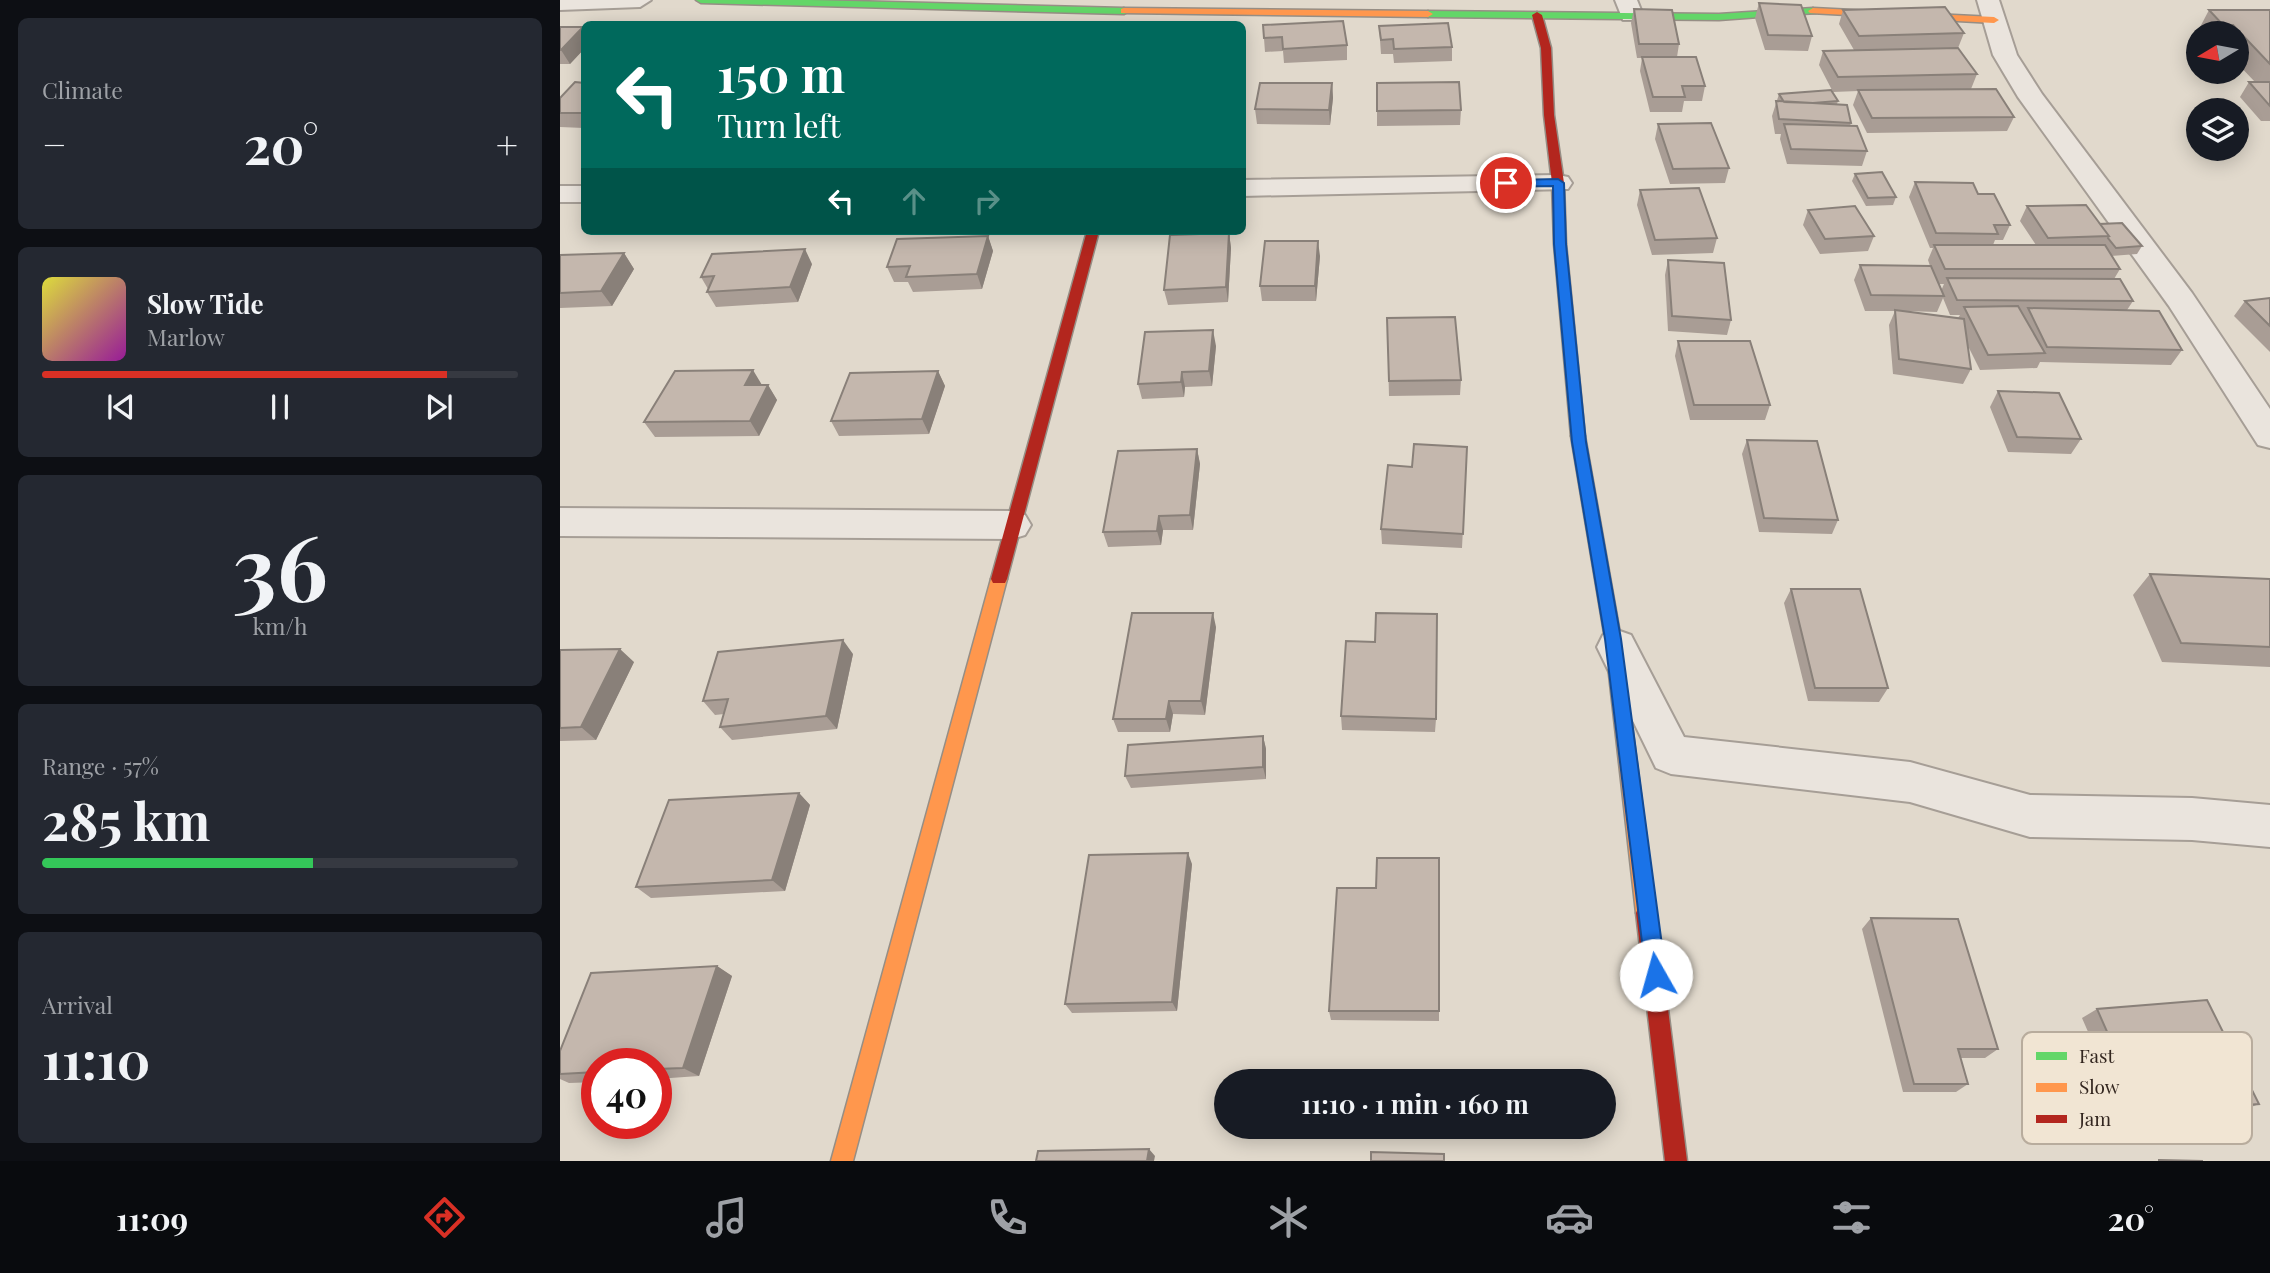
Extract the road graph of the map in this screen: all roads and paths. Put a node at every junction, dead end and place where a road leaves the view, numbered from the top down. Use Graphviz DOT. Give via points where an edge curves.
graph roads {
  1 [pos="640,0"];
  2 [pos="701,0"];
  3 [pos="560,3"];
  4 [pos="1176,5"];
  5 [pos="1629,8"];
  6 [pos="1992,10"];
  7 [pos="1537,15"];
  8 [pos="1558,183"];
  9 [pos="1246,188"];
  10 [pos="560,194"];
  11 [pos="581,194"];
  12 [pos="1092,235"];
  13 [pos="2270,436"];
  14 [pos="560,522"];
  15 [pos="1012,525"];
  16 [pos="1613,639"];
  17 [pos="2270,826"];
  18 [pos="842,1161"];
  19 [pos="1676,1161"];
  1 -- 3 [label="street"];
  2 -- 4 [label="street"];
  4 -- 7 [label="street"];
  5 -- 6 [label="street" via="1719,18 1808,11"];
  5 -- 7 [label="street"];
  6 -- 13 [label="street" via="2005,55 2031,97 2181,300"];
  7 -- 8 [label="street" via="1546,48"];
  8 -- 9 [label="street"];
  8 -- 16 [label="street" via="1579,442"];
  10 -- 11 [label="street"];
  12 -- 15 [label="street"];
  14 -- 15 [label="street"];
  15 -- 18 [label="street"];
  16 -- 17 [label="street" via="1671,755 1910,782 2030,816 2192,819"];
  16 -- 19 [label="street"];
}
